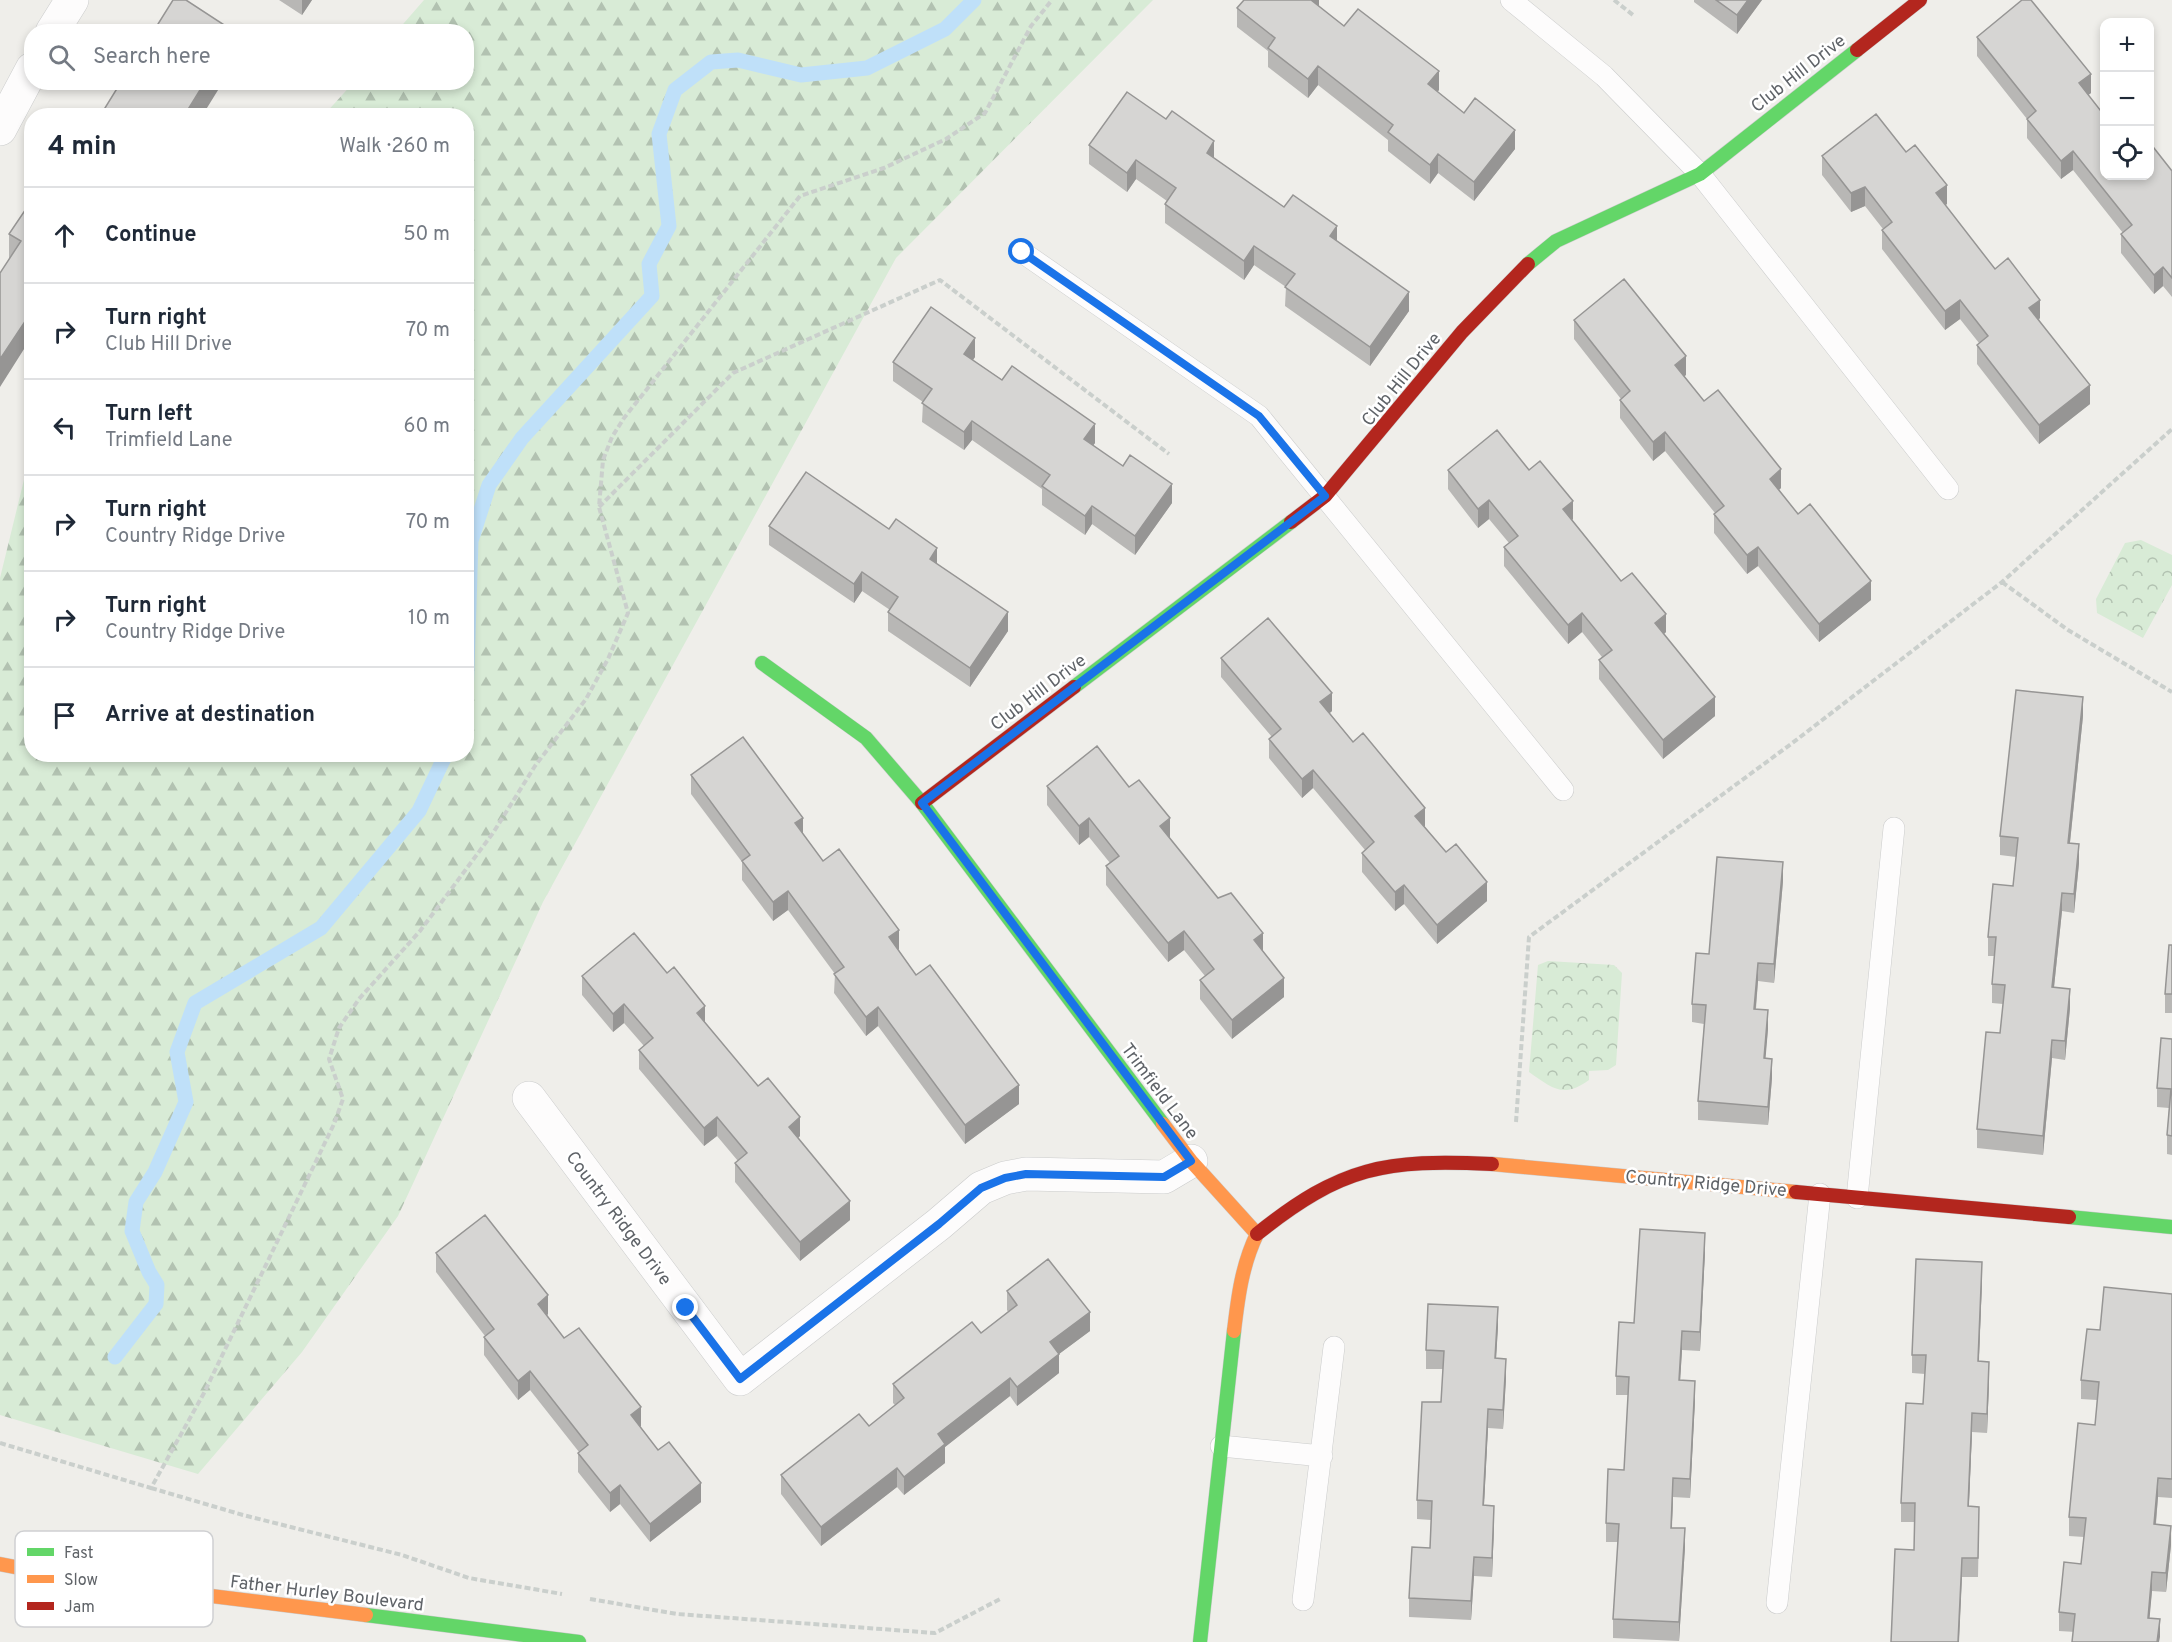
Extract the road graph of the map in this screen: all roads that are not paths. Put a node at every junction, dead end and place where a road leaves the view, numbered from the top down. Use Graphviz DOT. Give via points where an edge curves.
graph roads {
  1 [pos="72,0"];
  2 [pos="1511,0"];
  3 [pos="1920,0"];
  4 [pos="57,24"];
  5 [pos="24,84"];
  6 [pos="0,129"];
  7 [pos="1700,174"];
  8 [pos="1022,252"];
  9 [pos="1948,489"];
  10 [pos="1325,496"];
  11 [pos="762,663"];
  12 [pos="1563,790"];
  13 [pos="922,803"];
  14 [pos="1894,828"];
  15 [pos="529,1098"];
  16 [pos="1191,1161"];
  17 [pos="1820,1194"];
  18 [pos="1857,1198"];
  19 [pos="2172,1227"];
  20 [pos="1257,1234"];
  21 [pos="1334,1347"];
  22 [pos="1221,1446"];
  23 [pos="1322,1456"];
  24 [pos="0,1564"];
  25 [pos="15,1567"];
  26 [pos="213,1596"];
  27 [pos="1303,1600"];
  28 [pos="1777,1603"];
  29 [pos="579,1642"];
  30 [pos="1200,1642"];
  1 -- 4 [label="street"];
  2 -- 7 [label="lane" via="1604,76"];
  3 -- 7 [label="street, Club Hill Drive"];
  5 -- 6 [label="street"];
  7 -- 9 [label="lane"];
  7 -- 10 [label="street, Club Hill Drive" via="1556,241 1515,274"];
  8 -- 10 [label="lane" via="1259,416"];
  10 -- 12 [label="lane"];
  10 -- 13 [label="street, Club Hill Drive"];
  11 -- 13 [label="street, Trimfield Lane" via="866,738"];
  13 -- 16 [label="street, Trimfield Lane"];
  14 -- 18 [label="lane"];
  15 -- 16 [label="street, Country Ridge Drive" via="740,1379 981,1188 1026,1174 1164,1177"];
  16 -- 20 [label="street, Trimfield Lane"];
  17 -- 18 [label="street, Country Ridge Drive"];
  17 -- 20 [label="street, Country Ridge Drive" via="1513,1165 1411,1163 1350,1175 1299,1201"];
  17 -- 28 [label="lane"];
  18 -- 19 [label="street, Country Ridge Drive"];
  20 -- 22 [label="street" via="1239,1288"];
  21 -- 23 [label="lane"];
  22 -- 23 [label="lane"];
  22 -- 30 [label="street"];
  23 -- 27 [label="lane"];
  24 -- 25 [label="street, Father Hurley Boulevard"];
  26 -- 29 [label="street, Father Hurley Boulevard"];
}
